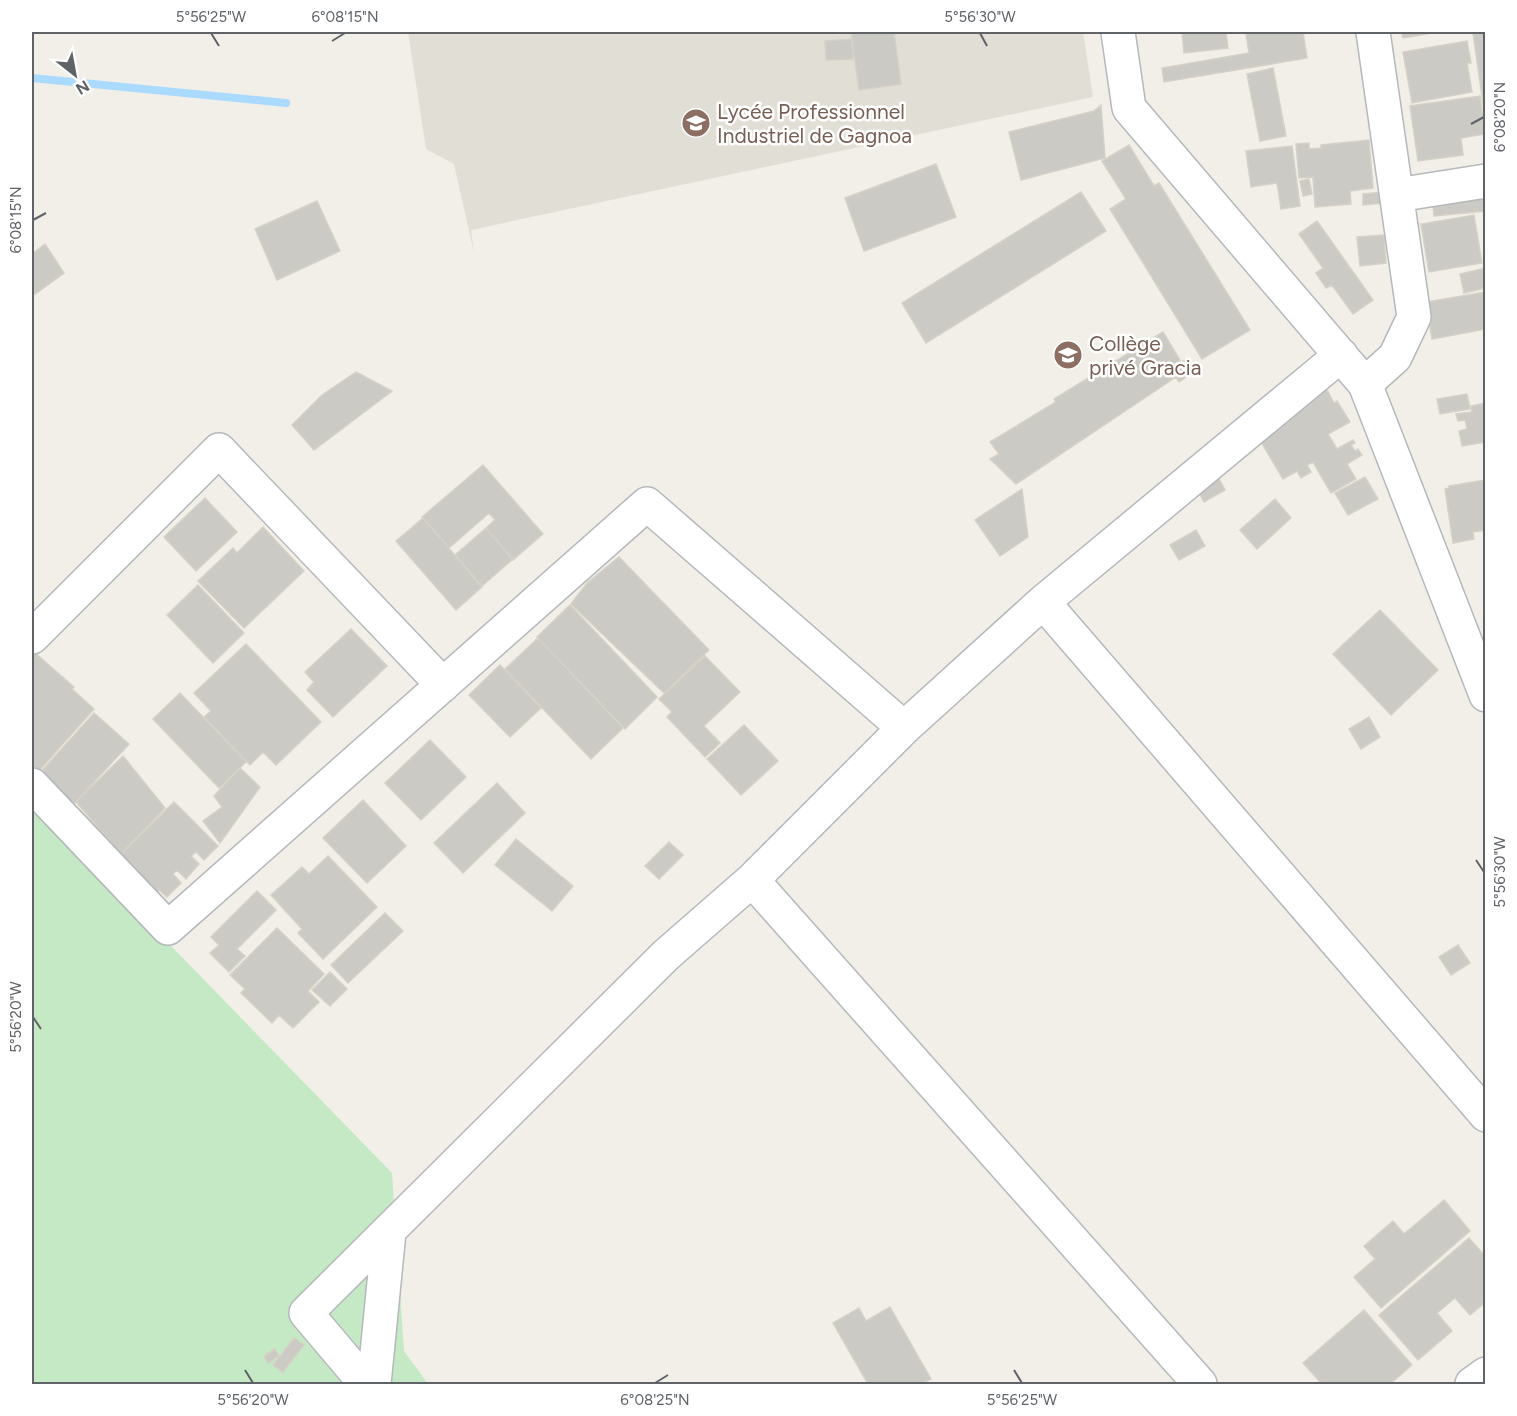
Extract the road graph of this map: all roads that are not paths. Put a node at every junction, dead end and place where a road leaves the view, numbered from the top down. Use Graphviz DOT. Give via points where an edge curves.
graph roads {
  1 [pos="1118,32"];
  2 [pos="1373,32"];
  3 [pos="1485,181"];
  4 [pos="1397,195"];
  5 [pos="1341,355"];
  6 [pos="1365,384"];
  7 [pos="1043,602"];
  8 [pos="32,637"];
  9 [pos="443,685"];
  10 [pos="1485,695"];
  11 [pos="904,728"];
  12 [pos="32,785"];
  13 [pos="752,880"];
  14 [pos="1485,1115"];
  15 [pos="389,1232"];
  16 [pos="1485,1374"];
  17 [pos="366,1384"];
  18 [pos="374,1384"];
  19 [pos="1200,1384"];
  20 [pos="1472,1384"];
  1 -- 5 [label="street" via="1129,108"];
  2 -- 4 [label="street"];
  3 -- 4 [label="street"];
  4 -- 6 [label="street" via="1414,317 1395,357"];
  5 -- 6 [label="street"];
  5 -- 7 [label="street"];
  6 -- 10 [label="street"];
  7 -- 11 [label="street"];
  7 -- 14 [label="street"];
  8 -- 9 [label="street" via="219,450"];
  9 -- 11 [label="street" via="647,504"];
  9 -- 12 [label="street" via="168,928"];
  11 -- 13 [label="street"];
  13 -- 15 [label="street" via="666,955"];
  13 -- 19 [label="street"];
  15 -- 17 [label="street" via="306,1314"];
  15 -- 18 [label="street"];
  16 -- 20 [label="street"];
}
